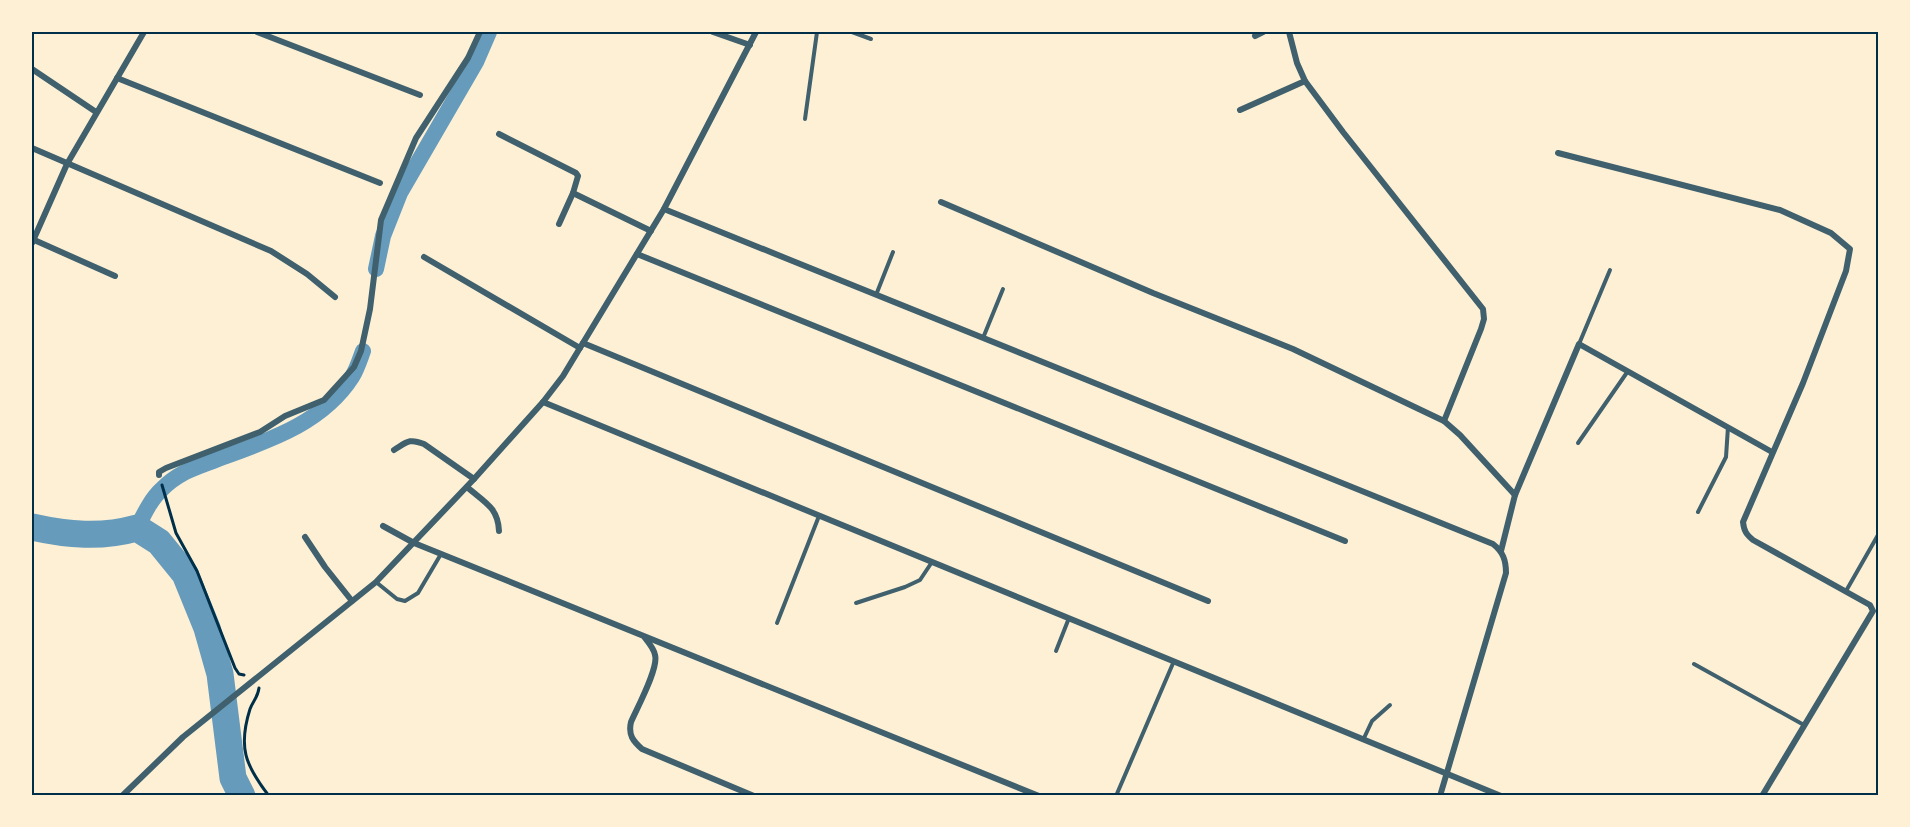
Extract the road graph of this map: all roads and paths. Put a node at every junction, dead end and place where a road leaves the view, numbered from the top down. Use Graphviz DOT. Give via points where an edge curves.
graph roads {
  1 [pos="144,32"];
  2 [pos="257,32"];
  3 [pos="480,32"];
  4 [pos="713,32"];
  5 [pos="756,32"];
  6 [pos="817,32"];
  7 [pos="852,32"];
  8 [pos="1263,32"];
  9 [pos="1289,32"];
  10 [pos="1255,36"];
  11 [pos="871,39"];
  12 [pos="750,45"];
  13 [pos="32,69"];
  14 [pos="117,78"];
  15 [pos="1305,81"];
  16 [pos="420,95"];
  17 [pos="1240,110"];
  18 [pos="96,112"];
  19 [pos="805,119"];
  20 [pos="499,134"];
  21 [pos="32,148"];
  22 [pos="1558,153"];
  23 [pos="68,164"];
  24 [pos="380,183"];
  25 [pos="573,192"];
  26 [pos="941,202"];
  27 [pos="664,209"];
  28 [pos="560,224"];
  29 [pos="651,231"];
  30 [pos="32,240"];
  31 [pos="893,252"];
  32 [pos="637,254"];
  33 [pos="424,257"];
  34 [pos="1610,270"];
  35 [pos="115,276"];
  36 [pos="1003,289"];
  37 [pos="876,295"];
  38 [pos="335,297"];
  39 [pos="983,338"];
  40 [pos="1579,344"];
  41 [pos="582,345"];
  42 [pos="1628,371"];
  43 [pos="543,402"];
  44 [pos="1444,421"];
  45 [pos="1728,428"];
  46 [pos="1578,443"];
  47 [pos="394,450"];
  48 [pos="1772,452"];
  49 [pos="159,475"];
  50 [pos="474,479"];
  51 [pos="467,487"];
  52 [pos="1515,495"];
  53 [pos="1698,512"];
  54 [pos="820,515"];
  55 [pos="383,526"];
  56 [pos="500,531"];
  57 [pos="1878,535"];
  58 [pos="305,537"];
  59 [pos="1345,541"];
  60 [pos="414,543"];
  61 [pos="1502,551"];
  62 [pos="441,554"];
  63 [pos="932,561"];
  64 [pos="376,582"];
  65 [pos="1846,591"];
  66 [pos="352,601"];
  67 [pos="1208,601"];
  68 [pos="856,603"];
  69 [pos="1876,612"];
  70 [pos="1069,617"];
  71 [pos="777,623"];
  72 [pos="645,638"];
  73 [pos="1056,651"];
  74 [pos="1174,660"];
  75 [pos="1694,664"];
  76 [pos="246,676"];
  77 [pos="260,690"];
  78 [pos="1390,705"];
  79 [pos="1804,725"];
  80 [pos="1364,738"];
  81 [pos="1448,772"];
  82 [pos="122,795"];
  83 [pos="269,795"];
  84 [pos="754,795"];
  85 [pos="1039,795"];
  86 [pos="1116,795"];
  87 [pos="1440,795"];
  88 [pos="1500,795"];
  89 [pos="1762,795"];
  1 -- 14 [label="street"];
  2 -- 16 [label="street"];
  3 -- 49 [label="street" via="468,58 416,138 381,220 370,309 354,367 324,400 285,416 260,432 166,468"];
  4 -- 12 [label="street"];
  5 -- 12 [label="street"];
  6 -- 19 [label="lane"];
  7 -- 11 [label="lane"];
  8 -- 10 [label="street"];
  9 -- 15 [label="street"];
  12 -- 27 [label="street"];
  13 -- 18 [label="street"];
  14 -- 18 [label="street"];
  14 -- 24 [label="street"];
  15 -- 17 [label="street"];
  15 -- 44 [label="street" via="1483,309 1484,319"];
  18 -- 23 [label="street"];
  20 -- 25 [label="street" via="576,172"];
  21 -- 23 [label="street"];
  22 -- 48 [label="street" via="1780,210 1831,233 1850,249 1846,271 1803,383"];
  23 -- 30 [label="street"];
  23 -- 38 [label="street" via="271,251"];
  25 -- 28 [label="street"];
  25 -- 29 [label="street"];
  26 -- 44 [label="street" via="1293,349"];
  27 -- 29 [label="street"];
  27 -- 37 [label="street"];
  29 -- 32 [label="street"];
  30 -- 35 [label="street"];
  31 -- 37 [label="lane"];
  32 -- 41 [label="street"];
  32 -- 59 [label="street"];
  33 -- 41 [label="street"];
  34 -- 40 [label="lane"];
  36 -- 39 [label="lane"];
  37 -- 39 [label="street"];
  39 -- 61 [label="street" via="1484,539"];
  40 -- 42 [label="street"];
  40 -- 52 [label="street"];
  41 -- 43 [label="street"];
  41 -- 67 [label="street"];
  42 -- 45 [label="street"];
  42 -- 46 [label="lane"];
  43 -- 50 [label="street"];
  43 -- 54 [label="street"];
  44 -- 52 [label="street"];
  45 -- 48 [label="street"];
  45 -- 53 [label="lane" via="1726,457"];
  47 -- 50 [label="street" via="415,440"];
  48 -- 65 [label="street" via="1743,522 1745,534"];
  49 -- 76 [label="path" via="176,533 197,572 236,668"];
  50 -- 51 [label="street"];
  51 -- 56 [label="street" via="496,512"];
  51 -- 60 [label="street"];
  52 -- 61 [label="street"];
  54 -- 63 [label="street"];
  54 -- 71 [label="lane"];
  55 -- 60 [label="street"];
  57 -- 65 [label="lane"];
  58 -- 66 [label="street"];
  60 -- 62 [label="street"];
  60 -- 64 [label="street"];
  61 -- 81 [label="street" via="1506,573"];
  62 -- 64 [label="lane" via="418,593 405,601"];
  62 -- 72 [label="street"];
  63 -- 68 [label="lane" via="920,580"];
  63 -- 70 [label="street"];
  64 -- 66 [label="street"];
  65 -- 69 [label="street"];
  66 -- 82 [label="street" via="183,737"];
  69 -- 79 [label="street"];
  70 -- 73 [label="lane"];
  70 -- 74 [label="street"];
  72 -- 84 [label="street" via="656,660 629,729 634,742 642,749"];
  72 -- 85 [label="street"];
  74 -- 80 [label="street"];
  74 -- 86 [label="lane"];
  75 -- 79 [label="lane"];
  77 -- 83 [label="path" via="251,705 243,749 248,766"];
  78 -- 80 [label="lane" via="1372,721"];
  79 -- 89 [label="street"];
  80 -- 81 [label="street"];
  81 -- 87 [label="street"];
  81 -- 88 [label="street"];
}
